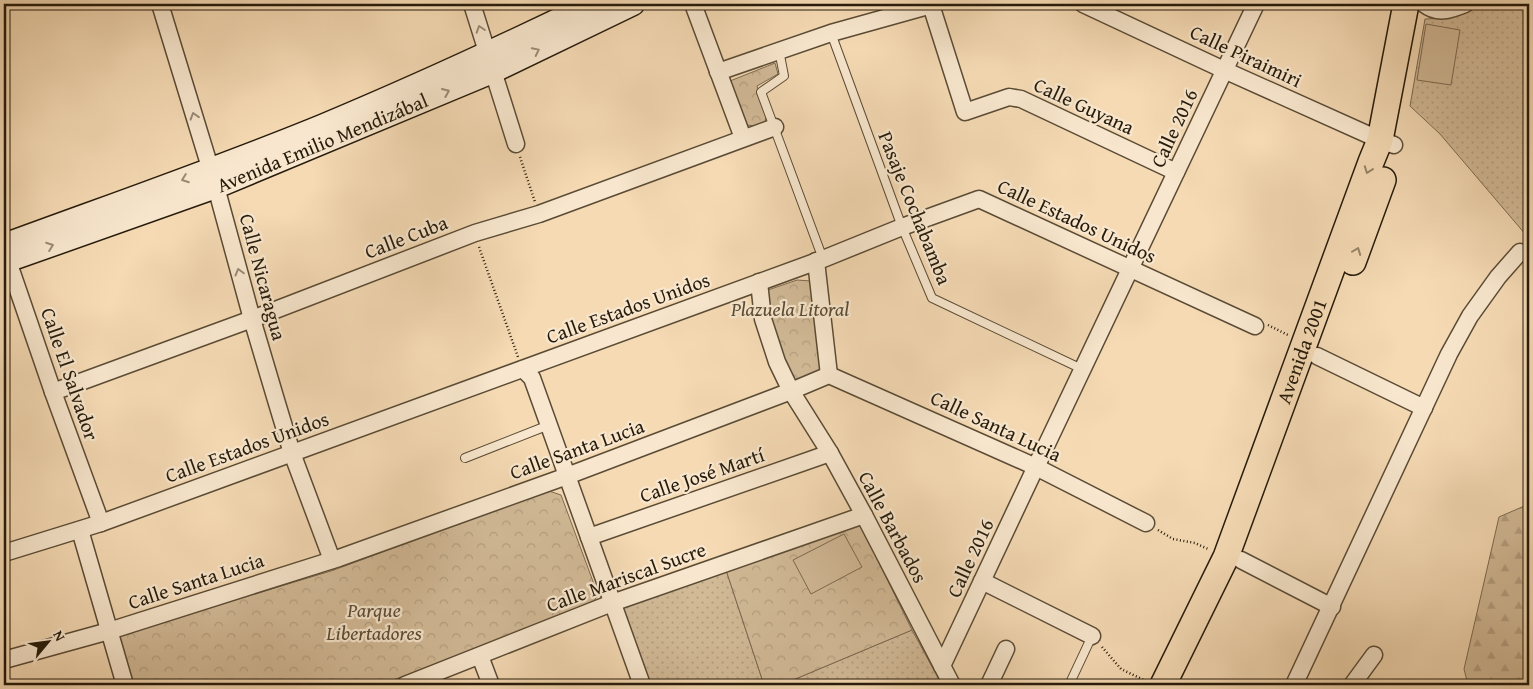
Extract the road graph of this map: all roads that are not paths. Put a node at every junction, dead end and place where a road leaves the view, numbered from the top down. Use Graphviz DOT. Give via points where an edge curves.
graph roads {
  1 [pos="160,4"];
  2 [pos="472,4"];
  3 [pos="590,4"];
  4 [pos="633,4"];
  5 [pos="693,4"];
  6 [pos="933,4"];
  7 [pos="1083,4"];
  8 [pos="1256,4"];
  9 [pos="1406,4"];
  10 [pos="1420,4"];
  11 [pos="1424,4"];
  12 [pos="1465,4"];
  13 [pos="831,33"];
  14 [pos="779,50"];
  15 [pos="490,63"];
  16 [pos="1224,70"];
  17 [pos="718,72"];
  18 [pos="775,127"];
  19 [pos="743,138"];
  20 [pos="1387,143"];
  21 [pos="516,144"];
  22 [pos="1176,172"];
  23 [pos="213,178"];
  24 [pos="902,227"];
  25 [pos="5,250"];
  26 [pos="1520,252"];
  27 [pos="819,260"];
  28 [pos="1130,270"];
  29 [pos="759,282"];
  30 [pos="252,319"];
  31 [pos="1255,326"];
  32 [pos="1311,349"];
  33 [pos="523,369"];
  34 [pos="1082,369"];
  35 [pos="829,375"];
  36 [pos="791,391"];
  37 [pos="53,392"];
  38 [pos="1424,408"];
  39 [pos="549,426"];
  40 [pos="292,453"];
  41 [pos="830,453"];
  42 [pos="465,458"];
  43 [pos="1036,467"];
  44 [pos="567,476"];
  45 [pos="864,515"];
  46 [pos="101,523"];
  47 [pos="1146,523"];
  48 [pos="80,530"];
  49 [pos="589,537"];
  50 [pos="4,554"];
  51 [pos="1233,559"];
  52 [pos="332,560"];
  53 [pos="982,581"];
  54 [pos="612,603"];
  55 [pos="1332,607"];
  56 [pos="109,631"];
  57 [pos="1092,636"];
  58 [pos="1006,649"];
  59 [pos="1374,655"];
  60 [pos="480,656"];
  61 [pos="4,660"];
  62 [pos="942,666"];
  63 [pos="1155,683"];
  64 [pos="638,684"];
  65 [pos="125,685"];
  66 [pos="405,685"];
  67 [pos="491,685"];
  68 [pos="952,685"];
  69 [pos="989,685"];
  70 [pos="1069,685"];
  71 [pos="1181,685"];
  72 [pos="1294,685"];
  73 [pos="1352,685"];
  23 -- 1 [label="street, Calle Nicaragua, one-way"];
  15 -- 2 [label="street, one-way"];
  3 -- 15 [label="main road, Avenida Emilio Mendizábal"];
  15 -- 4 [label="main road, Avenida Emilio Mendizábal, one-way"];
  5 -- 17 [label="street"];
  6 -- 13 [label="street"];
  6 -- 22 [label="street, Calle Guyana" via="965,112 1009,97 1020,99"];
  7 -- 16 [label="street, Calle Piraimiri"];
  8 -- 16 [label="street, Calle 2016"];
  9 -- 20 [label="main road, Avenida 2001"];
  10 -- 20 [label="main road, Avenida 2001" via="1401,112"];
  11 -- 12 [label="street" via="1431,10 1449,10"];
  13 -- 14 [label="street"];
  13 -- 24 [label="lane, Pasaje Cochabamba"];
  14 -- 17 [label="street"];
  14 -- 18 [label="lane" via="784,76 761,92"];
  15 -- 21 [label="street"];
  15 -- 23 [label="main road, Avenida Emilio Mendizábal" via="323,125"];
  16 -- 20 [label="street, Calle Piraimiri"];
  16 -- 22 [label="street, Calle 2016"];
  17 -- 19 [label="street"];
  18 -- 19 [label="street, Calle Cuba"];
  18 -- 27 [label="lane"];
  19 -- 30 [label="street, Calle Cuba" via="539,214 474,233"];
  20 -- 32 [label="main road, Avenida 2001" via="1368,222"];
  22 -- 28 [label="street, Calle 2016"];
  23 -- 25 [label="main road, Avenida Emilio Mendizábal"];
  30 -- 23 [label="street, Calle Nicaragua, one-way"];
  24 -- 27 [label="street, Calle Estados Unidos"];
  24 -- 28 [label="street, Calle Estados Unidos" via="979,199"];
  24 -- 34 [label="lane, Pasaje Cochabamba" via="932,298"];
  25 -- 37 [label="street, Calle El Salvador"];
  26 -- 38 [label="street" via="1470,316"];
  27 -- 29 [label="street, Calle Estados Unidos"];
  27 -- 35 [label="street"];
  28 -- 31 [label="street, Calle Estados Unidos"];
  28 -- 34 [label="street, Calle 2016"];
  28 -- 43 [label="street, Calle 2016"];
  29 -- 33 [label="street, Calle Estados Unidos"];
  29 -- 36 [label="street, Calle Barbados" via="763,319 777,362"];
  30 -- 37 [label="street, Calle Cuba"];
  30 -- 40 [label="street, Calle Nicaragua"];
  32 -- 38 [label="street"];
  32 -- 51 [label="main road, Avenida 2001"];
  33 -- 39 [label="street" via="532,378"];
  33 -- 40 [label="street, Calle Estados Unidos"];
  34 -- 43 [label="street, Calle 2016"];
  35 -- 36 [label="street, Calle Santa Lucia"];
  35 -- 43 [label="street, Calle Santa Lucia"];
  36 -- 41 [label="street, Calle Barbados"];
  36 -- 44 [label="street, Calle Santa Lucia"];
  37 -- 46 [label="street, Calle El Salvador"];
  38 -- 55 [label="street"];
  39 -- 42 [label="lane"];
  39 -- 44 [label="street"];
  40 -- 46 [label="street, Calle Estados Unidos"];
  40 -- 52 [label="street, Calle Nicaragua"];
  41 -- 45 [label="street, Calle Barbados"];
  41 -- 49 [label="street, Calle José Martí"];
  43 -- 47 [label="street, Calle Santa Lucia"];
  43 -- 53 [label="street, Calle 2016"];
  44 -- 49 [label="street"];
  44 -- 52 [label="street, Calle Santa Lucia"];
  45 -- 54 [label="street, Calle Mariscal Sucre"];
  45 -- 62 [label="street, Calle Barbados"];
  46 -- 48 [label="street, Calle Estados Unidos"];
  48 -- 50 [label="street, Calle Estados Unidos"];
  48 -- 56 [label="street"];
  49 -- 54 [label="street"];
  51 -- 55 [label="street"];
  51 -- 63 [label="main road, Avenida 2001"];
  51 -- 71 [label="main road, Avenida 2001"];
  52 -- 56 [label="street, Calle Santa Lucia"];
  53 -- 57 [label="street"];
  53 -- 62 [label="street, Calle 2016"];
  54 -- 60 [label="street, Calle Mariscal Sucre"];
  54 -- 64 [label="street"];
  55 -- 72 [label="street"];
  56 -- 61 [label="street, Calle Santa Lucia"];
  56 -- 65 [label="street"];
  57 -- 70 [label="lane"];
  58 -- 69 [label="street"];
  59 -- 73 [label="street"];
  60 -- 66 [label="street, Calle Mariscal Sucre"];
  60 -- 67 [label="street"];
  62 -- 68 [label="street, Calle Barbados"];
}
